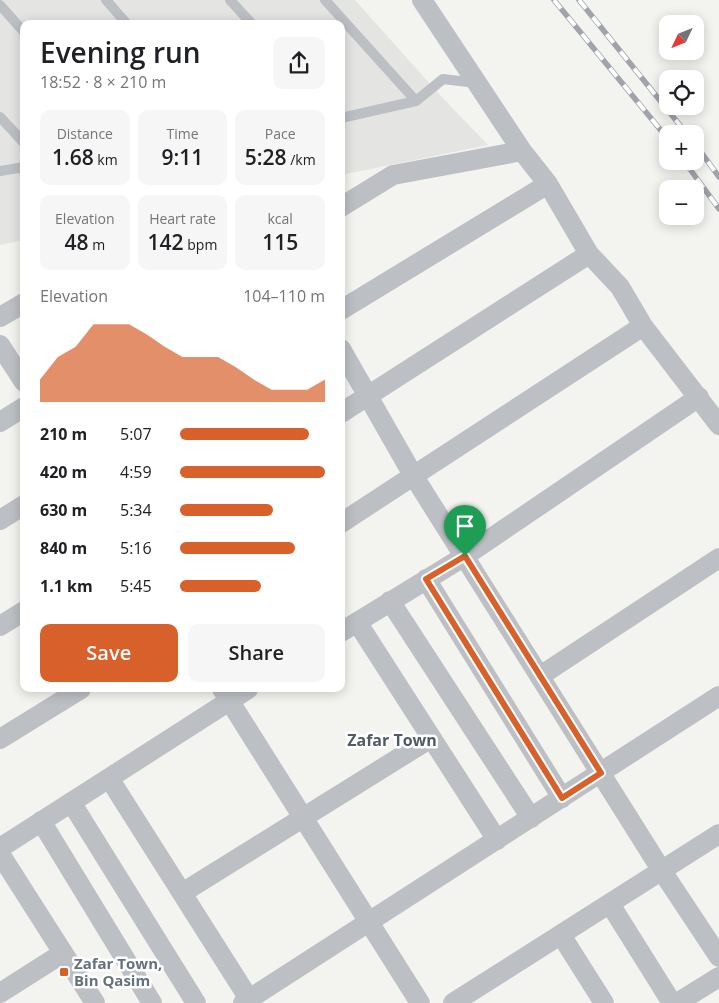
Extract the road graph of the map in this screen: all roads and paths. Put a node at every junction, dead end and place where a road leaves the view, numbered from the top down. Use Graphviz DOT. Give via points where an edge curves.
graph roads {
  1 [pos="106,0"];
  2 [pos="230,0"];
  3 [pos="325,0"];
  4 [pos="422,0"];
  5 [pos="0,6"];
  6 [pos="124,20"];
  7 [pos="248,20"];
  8 [pos="343,20"];
  9 [pos="345,22"];
  10 [pos="20,28"];
  11 [pos="477,83"];
  12 [pos="416,101"];
  13 [pos="0,117"];
  14 [pos="345,117"];
  15 [pos="20,139"];
  16 [pos="522,151"];
  17 [pos="20,168"];
  18 [pos="0,170"];
  19 [pos="548,184"];
  20 [pos="345,205"];
  21 [pos="589,254"];
  22 [pos="20,305"];
  23 [pos="345,308"];
  24 [pos="0,317"];
  25 [pos="643,326"];
  26 [pos="0,345"];
  27 [pos="345,356"];
  28 [pos="20,376"];
  29 [pos="367,397"];
  30 [pos="699,398"];
  31 [pos="20,410"];
  32 [pos="345,411"];
  33 [pos="0,422"];
  34 [pos="719,425"];
  35 [pos="414,476"];
  36 [pos="20,508"];
  37 [pos="0,520"];
  38 [pos="345,520"];
  39 [pos="465,556"];
  40 [pos="719,558"];
  41 [pos="426,579"];
  42 [pos="390,601"];
  43 [pos="20,614"];
  44 [pos="0,626"];
  45 [pos="349,627"];
  46 [pos="540,676"];
  47 [pos="76,692"];
  48 [pos="225,695"];
  49 [pos="719,696"];
  50 [pos="431,738"];
  51 [pos="0,739"];
  52 [pos="601,773"];
  53 [pos="109,778"];
  54 [pos="562,798"];
  55 [pos="71,802"];
  56 [pos="304,818"];
  57 [pos="531,818"];
  58 [pos="41,821"];
  59 [pos="719,834"];
  60 [pos="496,840"];
  61 [pos="0,848"];
  62 [pos="3,865"];
  63 [pos="662,871"];
  64 [pos="182,893"];
  65 [pos="610,904"];
  66 [pos="369,922"];
  67 [pos="561,935"];
  68 [pos="63,953"];
  69 [pos="719,957"];
  70 [pos="719,977"];
  71 [pos="0,993"];
  72 [pos="246,1001"];
  73 [pos="95,1003"];
  74 [pos="152,1003"];
  75 [pos="196,1003"];
  76 [pos="420,1003"];
  77 [pos="453,1003"];
  78 [pos="604,1003"];
  79 [pos="672,1003"];
  80 [pos="677,1003"];
  1 -- 6 [label="lane"];
  2 -- 7 [label="lane"];
  3 -- 8 [label="lane"];
  4 -- 11 [label="street"];
  5 -- 10 [label="lane"];
  9 -- 12 [label="lane"];
  11 -- 12 [label="lane" via="443,79"];
  11 -- 16 [label="street"];
  12 -- 14 [label="lane"];
  13 -- 15 [label="lane"];
  16 -- 19 [label="street"];
  16 -- 20 [label="street" via="394,174"];
  17 -- 18 [label="lane"];
  19 -- 21 [label="street"];
  19 -- 23 [label="street"];
  21 -- 25 [label="street" via="620,287"];
  21 -- 29 [label="street"];
  22 -- 24 [label="street"];
  25 -- 30 [label="street"];
  25 -- 35 [label="street"];
  26 -- 28 [label="street"];
  27 -- 29 [label="street"];
  29 -- 32 [label="street"];
  29 -- 35 [label="street"];
  30 -- 34 [label="street"];
  30 -- 39 [label="street"];
  31 -- 33 [label="street"];
  35 -- 38 [label="street"];
  35 -- 39 [label="street"];
  36 -- 37 [label="street"];
  39 -- 41 [label="street"];
  39 -- 46 [label="street"];
  40 -- 46 [label="street"];
  41 -- 42 [label="street"];
  41 -- 54 [label="street"];
  42 -- 45 [label="street"];
  42 -- 57 [label="street"];
  43 -- 44 [label="street"];
  45 -- 50 [label="street"];
  46 -- 52 [label="street"];
  47 -- 51 [label="street"];
  48 -- 53 [label="street"];
  48 -- 56 [label="street"];
  49 -- 52 [label="street"];
  50 -- 56 [label="street"];
  50 -- 60 [label="street"];
  52 -- 54 [label="street"];
  52 -- 63 [label="street"];
  53 -- 55 [label="street"];
  53 -- 64 [label="street"];
  54 -- 57 [label="street"];
  55 -- 58 [label="street"];
  55 -- 75 [label="street"];
  56 -- 64 [label="street"];
  56 -- 66 [label="street"];
  57 -- 60 [label="street"];
  58 -- 61 [label="street"];
  58 -- 74 [label="street"];
  59 -- 63 [label="street"];
  60 -- 66 [label="street"];
  62 -- 68 [label="street"];
  63 -- 65 [label="street"];
  63 -- 69 [label="street"];
  64 -- 72 [label="street"];
  65 -- 67 [label="street"];
  65 -- 79 [label="street"];
  66 -- 72 [label="street"];
  66 -- 76 [label="street"];
  67 -- 77 [label="street"];
  67 -- 78 [label="street"];
  68 -- 71 [label="street"];
  68 -- 73 [label="street"];
  70 -- 80 [label="street"];
}
